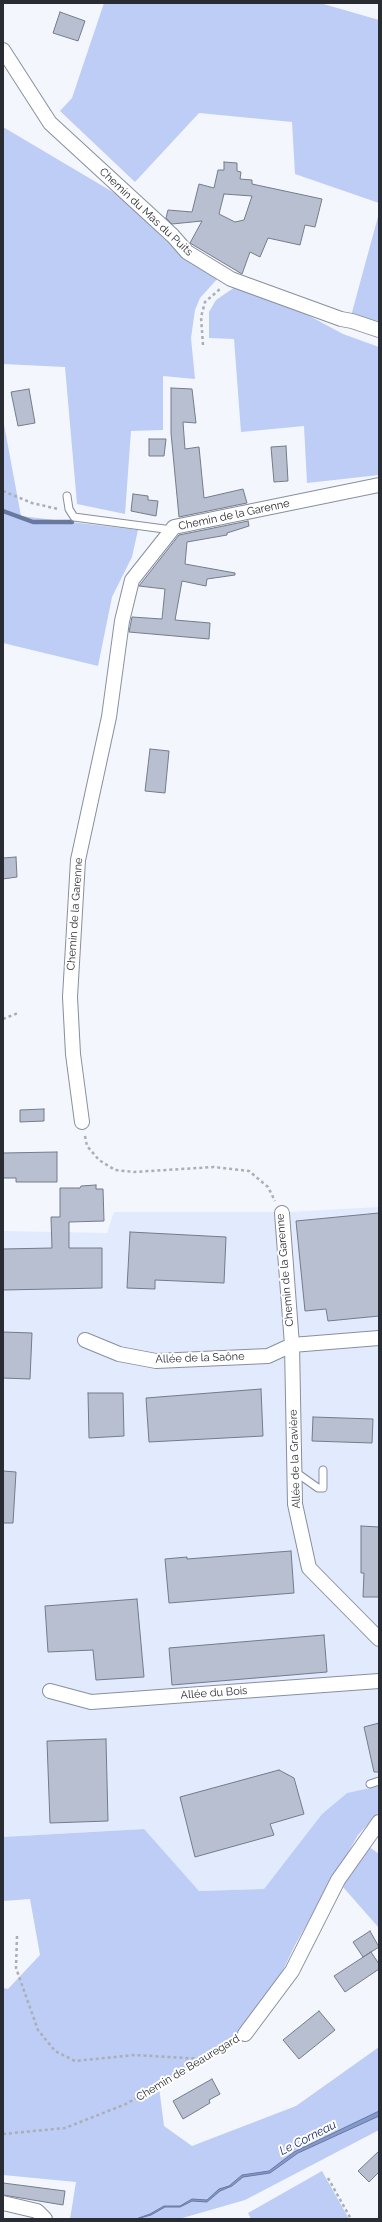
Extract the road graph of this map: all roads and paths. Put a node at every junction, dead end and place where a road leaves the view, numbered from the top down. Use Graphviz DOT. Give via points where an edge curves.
graph roads {
  1 [pos="3,50"];
  2 [pos="231,279"];
  3 [pos="379,330"];
  4 [pos="203,345"];
  5 [pos="379,485"];
  6 [pos="3,491"];
  7 [pos="67,496"];
  8 [pos="71,512"];
  9 [pos="172,530"];
  10 [pos="18,1013"];
  11 [pos="3,1019"];
  12 [pos="82,1122"];
  13 [pos="282,1213"];
  14 [pos="379,1338"];
  15 [pos="85,1340"];
  16 [pos="292,1345"];
  17 [pos="323,1470"];
  18 [pos="294,1471"];
  19 [pos="379,1639"];
  20 [pos="379,1681"];
  21 [pos="50,1691"];
  22 [pos="379,1781"];
  23 [pos="370,1784"];
  24 [pos="379,1822"];
  25 [pos="17,1936"];
  26 [pos="245,2034"];
  27 [pos="203,2059"];
  28 [pos="3,2134"];
  29 [pos="328,2178"];
  30 [pos="3,2203"];
  31 [pos="45,2219"];
  32 [pos="351,2219"];
  1 -- 2 [label="street, Chemin du Mas du Puits" via="50,123 173,236 187,252"];
  2 -- 3 [label="street, Chemin du Mas du Puits"];
  2 -- 4 [label="path" via="205,302 201,317"];
  5 -- 9 [label="street, Chemin de la Garenne" via="174,527"];
  6 -- 8 [label="path" via="32,503"];
  7 -- 8 [label="lane"];
  8 -- 9 [label="lane" via="74,517"];
  9 -- 12 [label="street, Chemin de la Garenne" via="132,580 122,621 109,717 78,860 70,997 73,1054"];
  10 -- 11 [label="path"];
  12 -- 13 [label="path, Chemin de la Garenne" via="87,1146 99,1160 115,1170 134,1172 214,1167 249,1171 268,1187"];
  13 -- 16 [label="street, Chemin de la Garenne"];
  14 -- 16 [label="street"];
  15 -- 16 [label="street, Allée de la Saône" via="119,1354 156,1361 268,1356"];
  16 -- 18 [label="street, Allée de la Gravière"];
  17 -- 18 [label="lane" via="323,1488 318,1488"];
  18 -- 19 [label="street, Allée de la Gravière" via="295,1504 309,1568"];
  20 -- 21 [label="street, Allée du Bois" via="91,1702"];
  22 -- 23 [label="lane"];
  24 -- 26 [label="street, Chemin de Beauregard" via="338,1880 292,1971"];
  25 -- 27 [label="path" via="16,1968 38,2030 56,2051 75,2061 135,2054"];
  26 -- 27 [label="path, Chemin de Beauregard"];
  27 -- 28 [label="path, Chemin de Beauregard" via="126,2104 65,2128"];
  29 -- 32 [label="path"];
  30 -- 31 [label="street" via="37,2211"];
}
